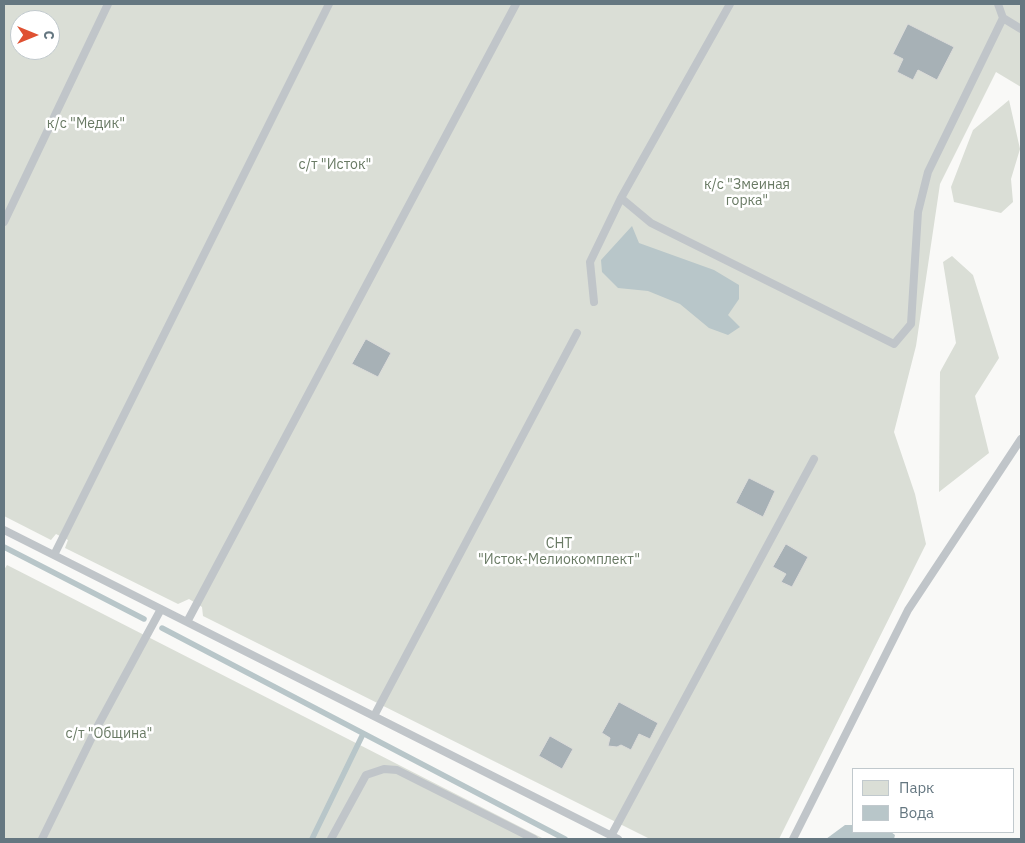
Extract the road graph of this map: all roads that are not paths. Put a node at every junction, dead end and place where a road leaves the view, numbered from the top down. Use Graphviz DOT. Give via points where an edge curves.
graph roads {
  1 [pos="108,4"];
  2 [pos="329,4"];
  3 [pos="516,4"];
  4 [pos="730,4"];
  5 [pos="998,4"];
  6 [pos="1003,18"];
  7 [pos="1021,29"];
  8 [pos="620,198"];
  9 [pos="4,222"];
  10 [pos="594,302"];
  11 [pos="577,333"];
  12 [pos="1021,439"];
  13 [pos="814,460"];
  14 [pos="4,530"];
  15 [pos="54,555"];
  16 [pos="161,609"];
  17 [pos="187,622"];
  18 [pos="374,716"];
  19 [pos="603,832"];
  20 [pos="614,838"];
  21 [pos="42,839"];
  22 [pos="331,839"];
  23 [pos="534,839"];
  24 [pos="598,839"];
  25 [pos="793,839"];
  1 -- 9 [label="lane"];
  2 -- 15 [label="lane"];
  3 -- 17 [label="lane"];
  4 -- 8 [label="lane"];
  5 -- 6 [label="lane"];
  6 -- 7 [label="lane"];
  6 -- 8 [label="lane" via="928,172 918,212 911,324 894,344 651,223"];
  8 -- 10 [label="lane" via="590,262"];
  11 -- 18 [label="lane"];
  12 -- 25 [label="lane" via="908,610"];
  13 -- 20 [label="lane"];
  14 -- 15 [label="lane"];
  15 -- 16 [label="lane"];
  16 -- 17 [label="lane"];
  16 -- 21 [label="lane" via="95,731"];
  17 -- 18 [label="lane"];
  18 -- 19 [label="lane"];
  19 -- 20 [label="lane"];
  19 -- 24 [label="lane"];
  22 -- 23 [label="lane" via="366,775 384,769 397,770"];
}
